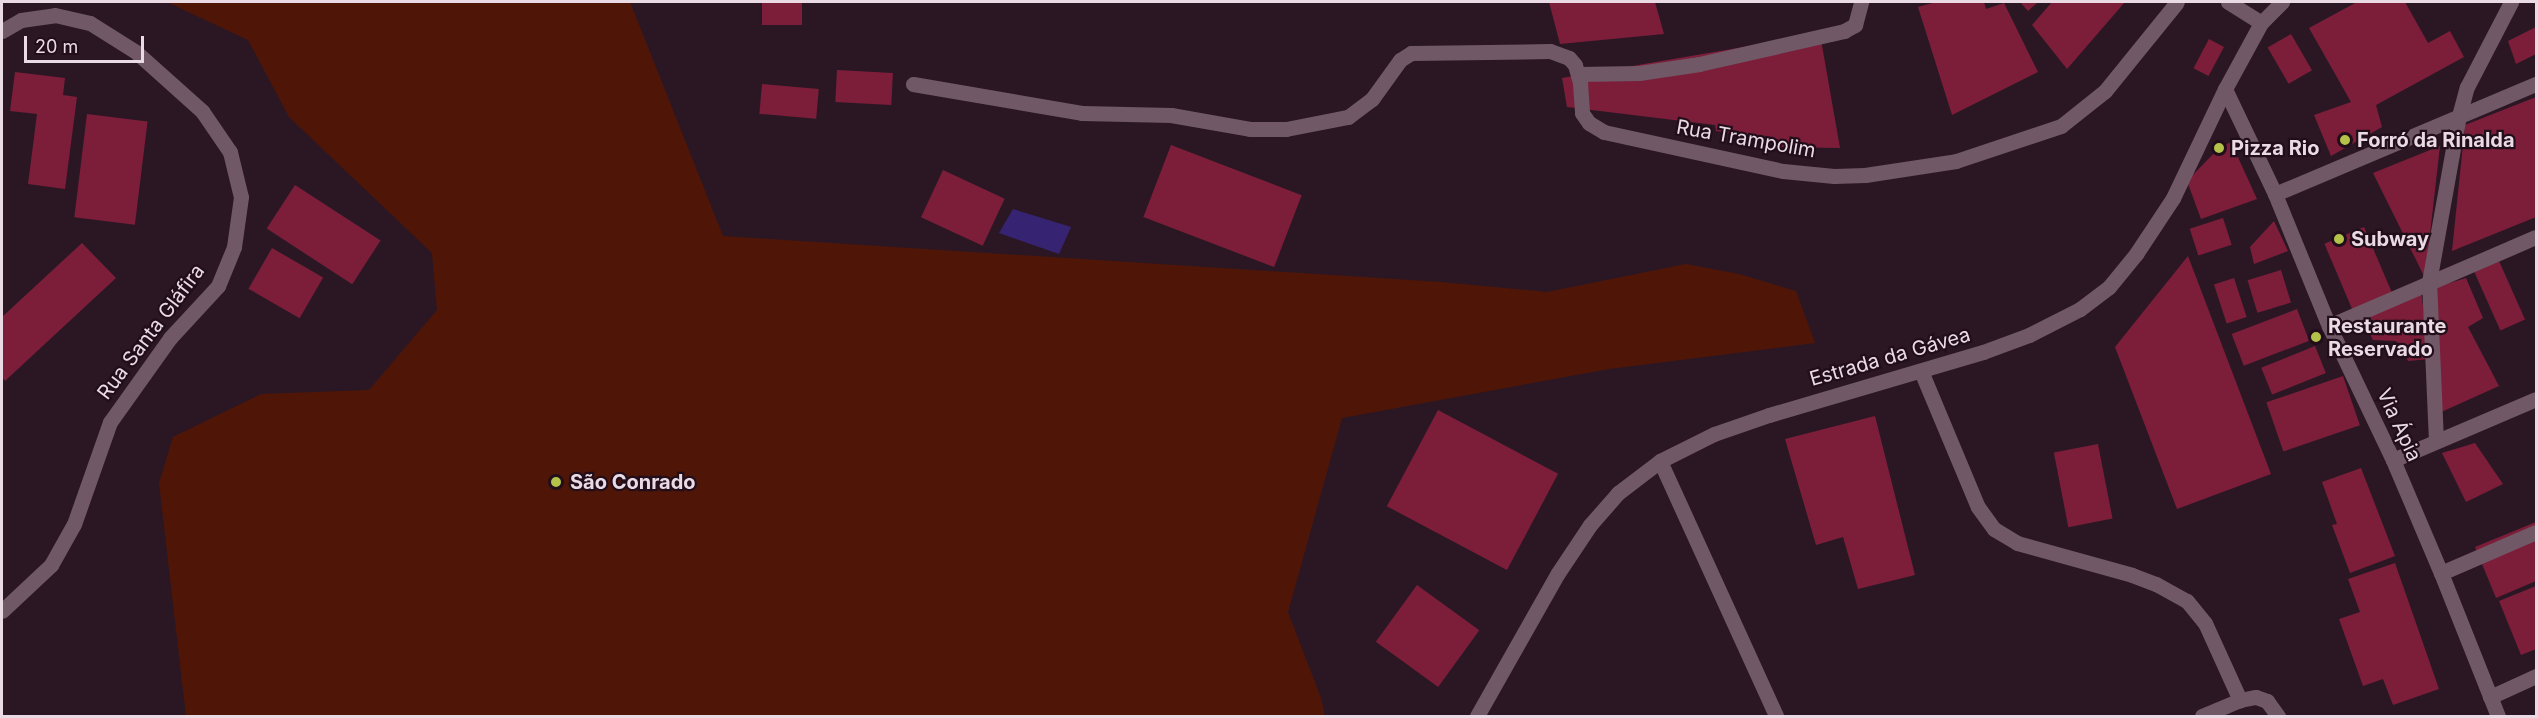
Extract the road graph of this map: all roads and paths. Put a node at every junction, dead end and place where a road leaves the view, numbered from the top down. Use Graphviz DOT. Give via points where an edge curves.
graph roads {
  1 [pos="1861,2"];
  2 [pos="2177,2"];
  3 [pos="2228,2"];
  4 [pos="2283,2"];
  5 [pos="2511,2"];
  6 [pos="2261,22"];
  7 [pos="2,31"];
  8 [pos="1578,74"];
  9 [pos="913,84"];
  10 [pos="2536,84"];
  11 [pos="2224,89"];
  12 [pos="2459,116"];
  13 [pos="2275,194"];
  14 [pos="2536,237"];
  15 [pos="2429,282"];
  16 [pos="2329,326"];
  17 [pos="1921,371"];
  18 [pos="2536,399"];
  19 [pos="2436,441"];
  20 [pos="2393,460"];
  21 [pos="1660,461"];
  22 [pos="2536,531"];
  23 [pos="2441,573"];
  24 [pos="2,611"];
  25 [pos="2536,676"];
  26 [pos="2490,696"];
  27 [pos="2240,700"];
  28 [pos="1477,717"];
  29 [pos="1776,717"];
  30 [pos="2202,717"];
  31 [pos="2278,717"];
  32 [pos="2498,717"];
  1 -- 8 [label="street" via="1855,25 1844,31 1699,64 1639,73"];
  2 -- 8 [label="street, Rua Trampolim" via="2106,92 2061,126 1956,161 1865,175 1783,171 1604,132 1582,113"];
  3 -- 6 [label="street"];
  4 -- 6 [label="street, Estrada da Gávea"];
  5 -- 12 [label="street" via="2475,69"];
  6 -- 11 [label="street, Estrada da Gávea"];
  7 -- 24 [label="street, Rua Santa Gláfira" via="21,20 55,15 90,22 136,52 202,111 230,152 241,198 234,247 218,286 170,338 110,422 74,524 51,565"];
  8 -- 9 [label="street" via="1569,58 1550,51 1411,53 1400,60 1372,99 1348,117 1286,129 1250,129 1171,115 1082,113"];
  10 -- 12 [label="street"];
  11 -- 13 [label="street, Via Ápia"];
  11 -- 17 [label="street, Estrada da Gávea" via="2173,198 2109,287 2080,309 2029,335"];
  12 -- 13 [label="street"];
  12 -- 15 [label="street"];
  13 -- 16 [label="street, Via Ápia"];
  14 -- 15 [label="street"];
  15 -- 16 [label="street"];
  15 -- 19 [label="street"];
  16 -- 20 [label="street, Via Ápia"];
  17 -- 21 [label="street, Estrada da Gávea" via="1714,434"];
  17 -- 27 [label="street" via="1978,507 1994,529 2017,543 2133,575 2187,601 2205,623"];
  18 -- 19 [label="street"];
  19 -- 20 [label="street"];
  20 -- 23 [label="street, Via Ápia"];
  21 -- 28 [label="street, Estrada da Gávea" via="1618,493 1590,525 1558,573"];
  21 -- 29 [label="street"];
  22 -- 23 [label="street"];
  23 -- 26 [label="street, Via Ápia"];
  25 -- 26 [label="street"];
  26 -- 32 [label="street, Via Ápia"];
  27 -- 30 [label="street"];
  27 -- 31 [label="street" via="2256,697 2267,701"];
}
